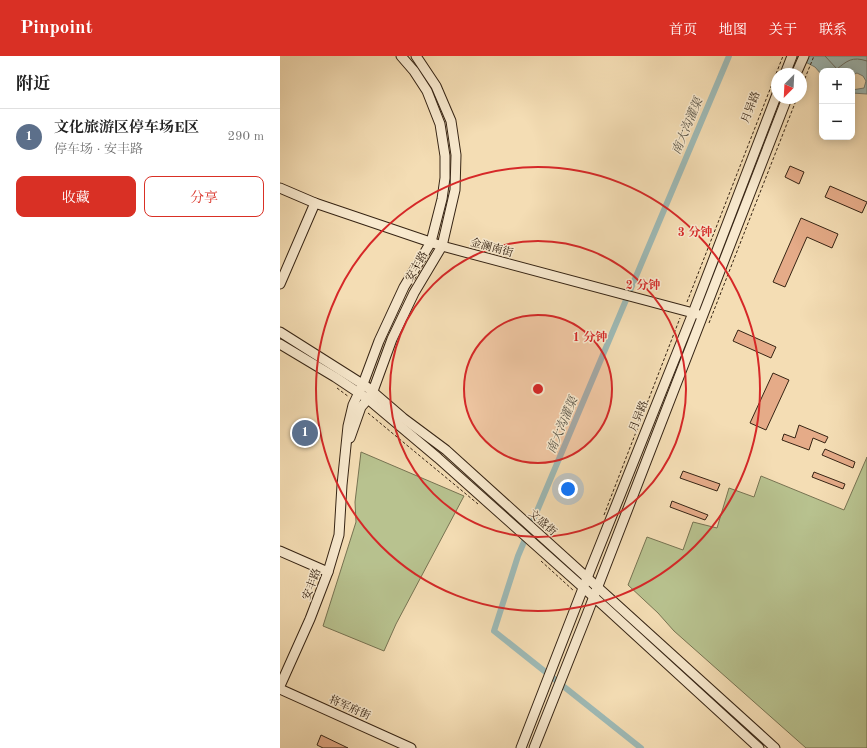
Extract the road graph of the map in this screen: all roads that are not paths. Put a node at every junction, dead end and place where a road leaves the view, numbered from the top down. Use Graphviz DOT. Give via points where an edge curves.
graph roads {
  1 [pos="401,56"];
  2 [pos="416,56"];
  3 [pos="792,56"];
  4 [pos="804,56"];
  5 [pos="787,68"];
  6 [pos="799,68"];
  7 [pos="771,100"];
  8 [pos="784,104"];
  9 [pos="280,188"];
  10 [pos="315,204"];
  11 [pos="431,242"];
  12 [pos="442,246"];
  13 [pos="280,284"];
  14 [pos="688,311"];
  15 [pos="702,316"];
  16 [pos="280,332"];
  17 [pos="280,344"];
  18 [pos="363,384"];
  19 [pos="373,391"];
  20 [pos="358,400"];
  21 [pos="368,400"];
  22 [pos="280,552"];
  23 [pos="328,572"];
  24 [pos="587,578"];
  25 [pos="581,585"];
  26 [pos="597,586"];
  27 [pos="593,597"];
  28 [pos="280,687"];
  29 [pos="411,748"];
  30 [pos="521,748"];
  31 [pos="534,748"];
  32 [pos="759,748"];
  33 [pos="776,748"];
  1 -- 11 [label="main road, 安丰路" via="421,81 432,102 444,145 444,188"];
  2 -- 12 [label="main road, 安丰路" via="442,97 451,121 455,143 455,190"];
  3 -- 5 [label="main road"];
  4 -- 6 [label="main road"];
  7 -- 14 [label="main road, 月异路"];
  8 -- 15 [label="main road, 月异路"];
  9 -- 10 [label="main road, 金澜南街"];
  10 -- 11 [label="main road, 金澜南街"];
  10 -- 13 [label="main road"];
  11 -- 12 [label="main road, 金澜南街"];
  11 -- 18 [label="main road, 安丰路" via="404,287 379,341"];
  12 -- 14 [label="main road, 金澜南街"];
  12 -- 19 [label="main road, 安丰路" via="414,293 392,338"];
  14 -- 15 [label="main road, 金澜南街"];
  14 -- 24 [label="main road, 月异路"];
  15 -- 26 [label="main road, 月异路"];
  16 -- 18 [label="main road, 文盛街"];
  17 -- 20 [label="main road, 文盛街"];
  18 -- 19 [label="main road, 文盛街"];
  18 -- 20 [label="main road, 安丰路"];
  19 -- 21 [label="main road, 安丰路"];
  19 -- 24 [label="main road, 文盛街" via="403,418 446,450"];
  20 -- 21 [label="main road, 文盛街"];
  20 -- 23 [label="main road, 安丰路" via="348,426 339,534"];
  21 -- 25 [label="main road, 文盛街" via="438,458"];
  22 -- 23 [label="main road"];
  23 -- 28 [label="main road, 安丰路"];
  24 -- 25 [label="main road, 月异路"];
  24 -- 26 [label="main road, 文盛街"];
  25 -- 27 [label="main road, 文盛街"];
  25 -- 30 [label="main road, 月异路" via="563,642"];
  26 -- 27 [label="main road, 月异路"];
  26 -- 33 [label="main road, 文盛街"];
  27 -- 31 [label="main road, 月异路"];
  27 -- 32 [label="main road, 文盛街"];
  28 -- 29 [label="main road, 将军府街"];
}
